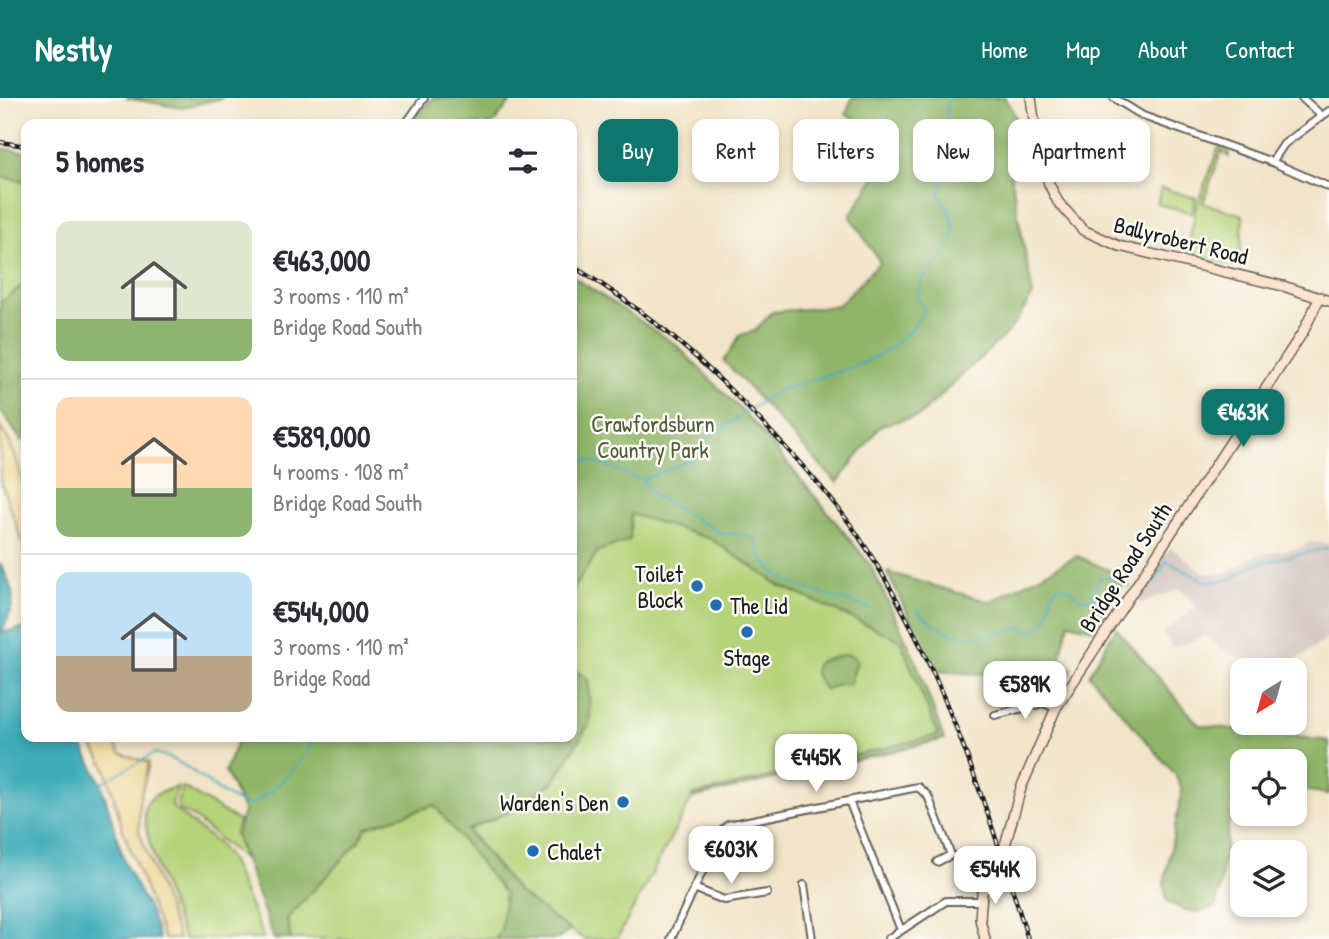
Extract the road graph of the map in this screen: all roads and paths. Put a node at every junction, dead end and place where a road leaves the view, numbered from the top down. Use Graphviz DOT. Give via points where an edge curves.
graph roads {
  1 [pos="424,98"];
  2 [pos="1031,98"];
  3 [pos="1114,98"];
  4 [pos="1302,98"];
  5 [pos="1329,111"];
  6 [pos="1322,116"];
  7 [pos="409,119"];
  8 [pos="1272,162"];
  9 [pos="1329,187"];
  10 [pos="1324,299"];
  11 [pos="1056,708"];
  12 [pos="995,715"];
  13 [pos="849,802"];
  14 [pos="937,862"];
  15 [pos="804,885"];
  16 [pos="694,888"];
  17 [pos="767,893"];
  18 [pos="980,901"];
  19 [pos="901,930"];
  20 [pos="671,939"];
  21 [pos="812,939"];
  22 [pos="888,939"];
  23 [pos="985,939"];
  1 -- 7 [label="street"];
  2 -- 10 [label="street, Ballyrobert Road" via="1049,184 1083,230 1119,246"];
  3 -- 8 [label="street" via="1143,116"];
  4 -- 6 [label="street"];
  5 -- 6 [label="street"];
  6 -- 8 [label="street" via="1284,144"];
  8 -- 9 [label="street"];
  10 -- 11 [label="street, Bridge Road South"];
  11 -- 12 [label="street" via="1043,703"];
  11 -- 18 [label="street, Bridge Road South"];
  13 -- 14 [label="street" via="915,787 924,790 951,855"];
  13 -- 16 [label="street" via="725,827"];
  13 -- 19 [label="street"];
  15 -- 21 [label="street"];
  16 -- 17 [label="street" via="724,900"];
  16 -- 20 [label="street"];
  18 -- 19 [label="street" via="947,900"];
  18 -- 23 [label="street"];
  19 -- 22 [label="street"];
}
